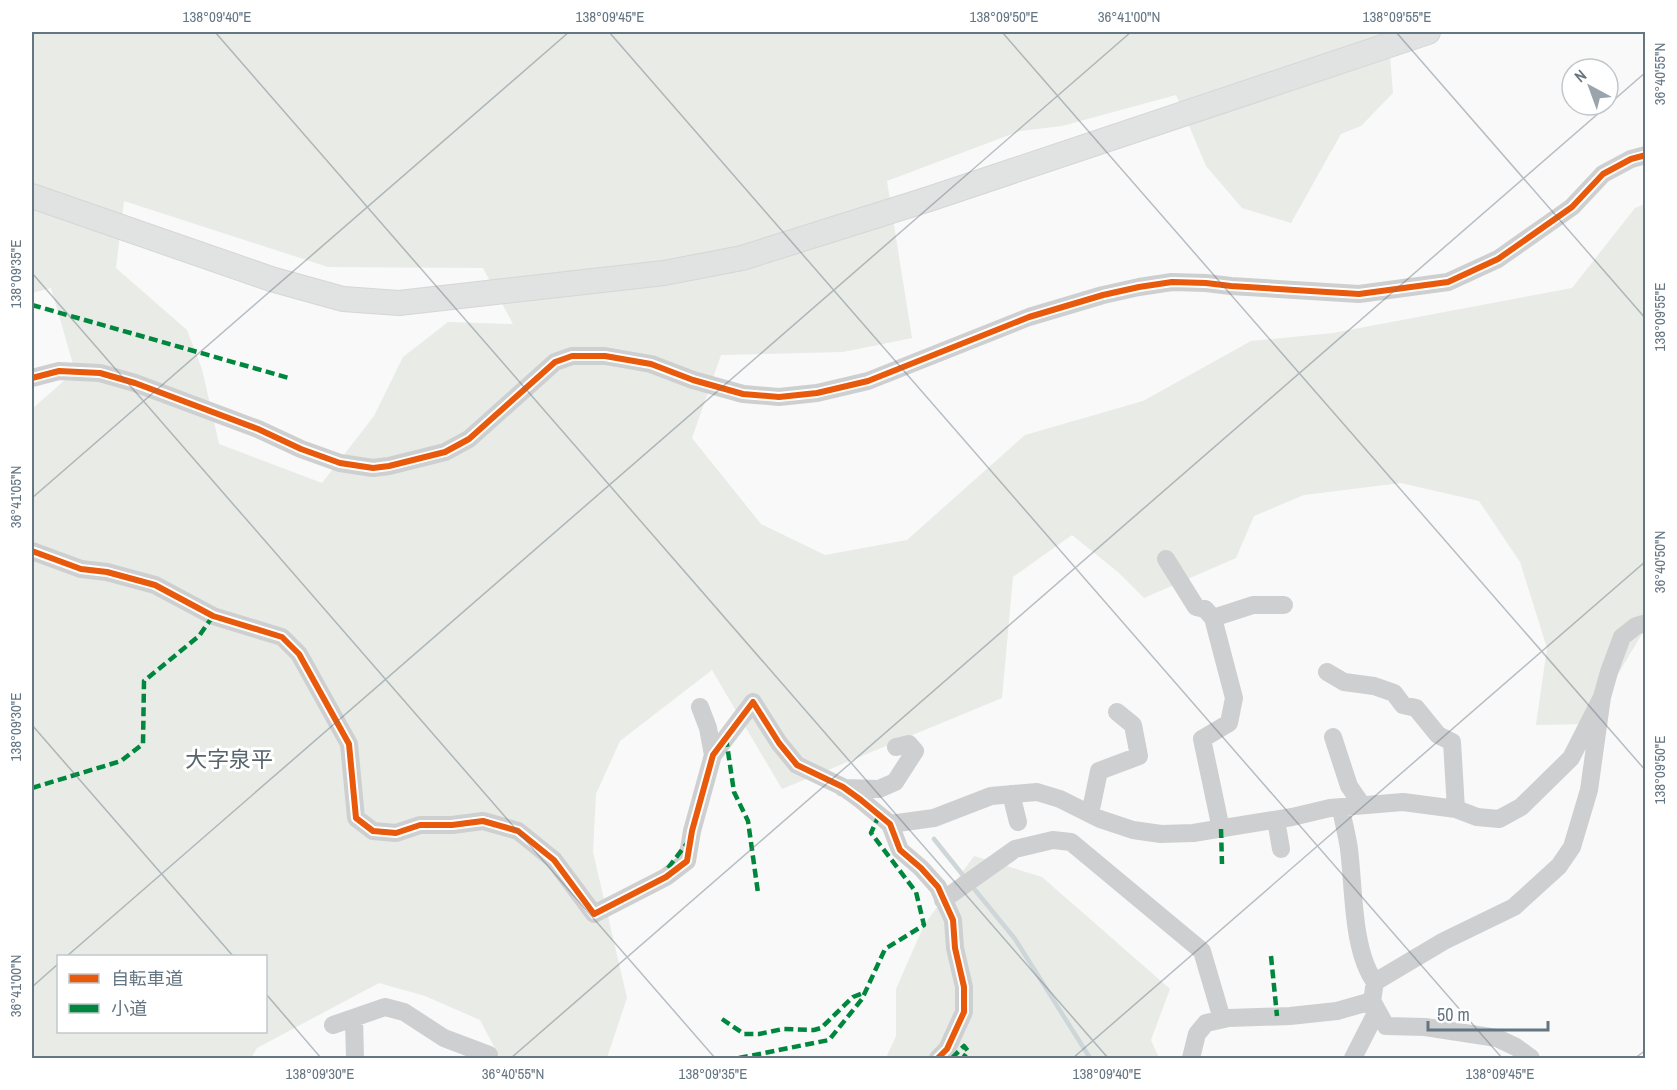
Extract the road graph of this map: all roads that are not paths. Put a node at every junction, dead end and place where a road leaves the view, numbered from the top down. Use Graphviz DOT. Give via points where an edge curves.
graph roads {
  1 [pos="1428,32"];
  2 [pos="1646,155"];
  3 [pos="32,196"];
  4 [pos="32,378"];
  5 [pos="32,551"];
  6 [pos="1166,559"];
  7 [pos="1284,605"];
  8 [pos="1214,618"];
  9 [pos="1646,623"];
  10 [pos="1327,672"];
  11 [pos="1602,697"];
  12 [pos="700,707"];
  13 [pos="1117,712"];
  14 [pos="1333,737"];
  15 [pos="896,747"];
  16 [pos="713,755"];
  17 [pos="843,788"];
  18 [pos="1011,794"];
  19 [pos="1362,805"];
  20 [pos="1341,808"];
  21 [pos="1456,809"];
  22 [pos="1090,814"];
  23 [pos="1276,820"];
  24 [pos="1018,822"];
  25 [pos="890,824"];
  26 [pos="1221,829"];
  27 [pos="1281,849"];
  28 [pos="944,900"];
  29 [pos="1376,982"];
  30 [pos="1375,1006"];
  31 [pos="354,1017"];
  32 [pos="1222,1019"];
  33 [pos="333,1025"];
  34 [pos="489,1055"];
  35 [pos="355,1059"];
  36 [pos="938,1059"];
  37 [pos="1191,1059"];
  38 [pos="1353,1059"];
  39 [pos="1531,1059"];
  1 -- 3 [label="street" via="753,255 664,273 399,303 343,299 271,279"];
  2 -- 4 [label="street" via="1603,174 1572,207 1498,259 1448,282 1359,294 1206,282 1139,287 1029,318 868,381 779,397 743,394 651,364 605,356 572,356 555,362 469,439 445,452 389,466 340,463 258,429 100,373 59,371"];
  5 -- 16 [label="street" via="81,569 155,585 213,616 282,637 300,654 349,744 356,818 373,831 396,833 420,825 483,821 518,831 554,860 594,914 666,877 687,861"];
  6 -- 8 [label="street" via="1196,607 1206,609"];
  7 -- 8 [label="street" via="1253,605"];
  8 -- 26 [label="street" via="1234,698 1229,723 1202,739"];
  9 -- 11 [label="street" via="1622,637"];
  10 -- 21 [label="street" via="1344,682 1394,693 1403,705 1416,708 1428,731 1452,742"];
  11 -- 21 [label="street" via="1571,758 1521,807 1499,819 1477,817"];
  11 -- 29 [label="street" via="1588,790 1572,847 1559,866 1514,907 1444,941"];
  12 -- 16 [label="street"];
  13 -- 22 [label="street" via="1133,725 1139,756 1099,771"];
  14 -- 19 [label="street" via="1349,786"];
  15 -- 17 [label="street" via="909,744 915,751 895,782 879,789"];
  16 -- 17 [label="street" via="753,702 797,765"];
  17 -- 25 [label="street"];
  18 -- 22 [label="street" via="1037,792"];
  18 -- 24 [label="street"];
  18 -- 25 [label="street" via="991,796 934,818"];
  19 -- 20 [label="street"];
  19 -- 21 [label="street" via="1403,802"];
  20 -- 23 [label="street"];
  20 -- 29 [label="street" via="1360,949"];
  22 -- 26 [label="street" via="1133,830 1161,834"];
  23 -- 26 [label="street"];
  23 -- 27 [label="street"];
  25 -- 28 [label="street" via="900,850 938,887"];
  28 -- 32 [label="street" via="1015,849 1053,840 1071,842 1203,951"];
  28 -- 36 [label="street" via="952,920 964,987 964,1012 947,1049"];
  29 -- 30 [label="street"];
  30 -- 32 [label="street"];
  30 -- 38 [label="street"];
  30 -- 39 [label="street" via="1386,1026 1425,1027 1497,1038"];
  31 -- 33 [label="street"];
  31 -- 34 [label="street" via="385,1007 404,1012 444,1038"];
  31 -- 35 [label="street"];
  32 -- 37 [label="street" via="1206,1023 1197,1034"];
}
